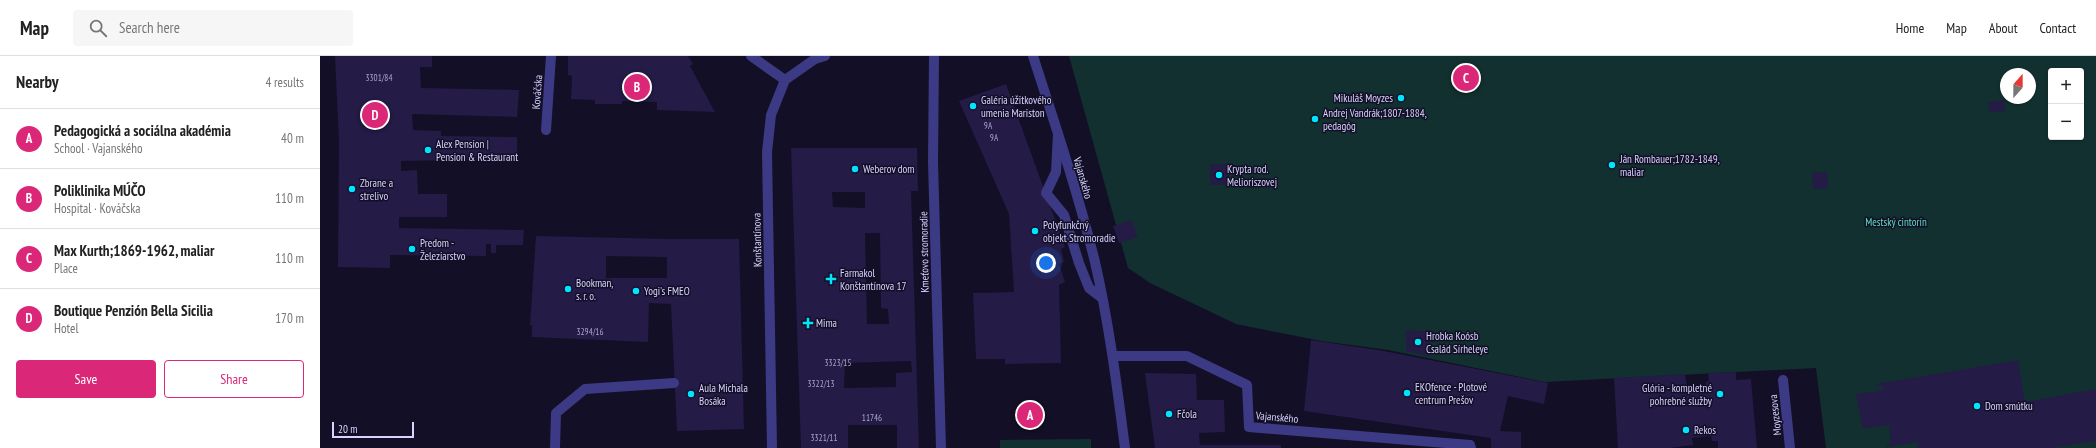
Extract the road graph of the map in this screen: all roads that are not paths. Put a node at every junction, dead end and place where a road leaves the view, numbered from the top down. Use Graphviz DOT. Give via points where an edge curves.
graph roads {
  1 [pos="551,56"];
  2 [pos="751,56"];
  3 [pos="825,56"];
  4 [pos="934,56"];
  5 [pos="1033,56"];
  6 [pos="785,80"];
  7 [pos="546,130"];
  8 [pos="1058,134"];
  9 [pos="1102,298"];
  10 [pos="1112,356"];
  11 [pos="1784,380"];
  12 [pos="674,383"];
  13 [pos="1414,444"];
  14 [pos="555,448"];
  15 [pos="772,448"];
  16 [pos="941,448"];
  17 [pos="1125,448"];
  18 [pos="1471,448"];
  19 [pos="1790,448"];
  1 -- 7 [label="street, Kováčska"];
  2 -- 6 [label="street"];
  3 -- 6 [label="street" via="815,59"];
  4 -- 16 [label="street, Kmeťovo stromoradie" via="934,169"];
  5 -- 8 [label="street, Vajanského"];
  6 -- 15 [label="street, Konštantínova" via="771,115 767,152"];
  8 -- 9 [label="street, Vajanského"];
  8 -- 9 [label="street" via="1056,172 1046,193 1064,215 1089,288"];
  9 -- 10 [label="street, Vajanského"];
  10 -- 13 [label="street, Vajanského" via="1187,356 1247,385 1249,426"];
  10 -- 17 [label="street, Vajanského"];
  11 -- 19 [label="street, Moyzesova"];
  12 -- 14 [label="street" via="585,389 556,413"];
  13 -- 18 [label="street, Vajanského" via="1470,445"];
}
